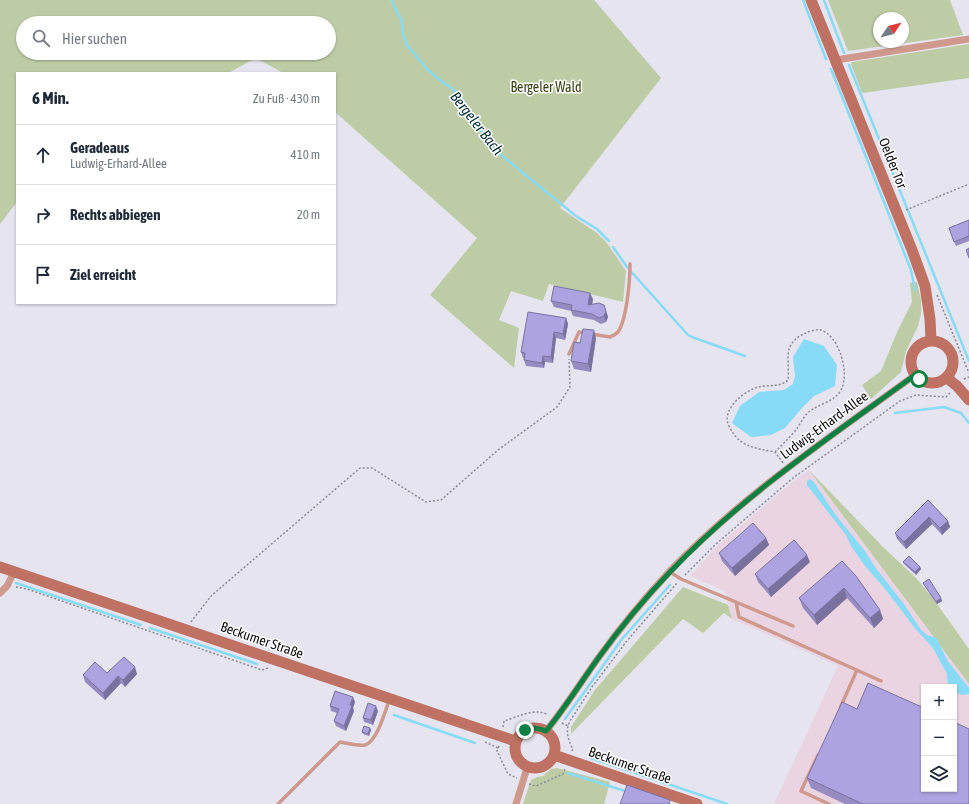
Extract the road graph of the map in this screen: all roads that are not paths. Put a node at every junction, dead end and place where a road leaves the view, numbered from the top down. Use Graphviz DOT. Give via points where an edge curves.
graph roads {
  1 [pos="811,0"];
  2 [pos="969,39"];
  3 [pos="836,61"];
  4 [pos="630,264"];
  5 [pos="931,340"];
  6 [pos="569,354"];
  7 [pos="915,375"];
  8 [pos="946,378"];
  9 [pos="969,400"];
  10 [pos="0,567"];
  11 [pos="14,572"];
  12 [pos="670,572"];
  13 [pos="0,593"];
  14 [pos="736,602"];
  15 [pos="793,626"];
  16 [pos="857,670"];
  17 [pos="881,681"];
  18 [pos="389,699"];
  19 [pos="837,713"];
  20 [pos="546,731"];
  21 [pos="515,741"];
  22 [pos="821,749"];
  23 [pos="554,755"];
  24 [pos="527,768"];
  25 [pos="278,804"];
  26 [pos="516,804"];
  27 [pos="696,804"];
  28 [pos="829,804"];
  1 -- 3 [label="main road, Oelder Tor"];
  2 -- 3 [label="street"];
  3 -- 5 [label="main road, Oelder Tor" via="925,286"];
  4 -- 6 [label="lane" via="623,316 618,333 610,337 579,332"];
  5 -- 7 [label="main road" via="922,342 915,348 911,357"];
  5 -- 8 [label="main road" via="946,345 953,357 954,365"];
  7 -- 8 [label="main road" via="930,383"];
  7 -- 12 [label="street, Ludwig-Erhard-Allee" via="786,468 708,534"];
  8 -- 9 [label="main road"];
  10 -- 11 [label="main road, Beckumer Straße"];
  11 -- 13 [label="street"];
  11 -- 18 [label="main road, Beckumer Straße"];
  12 -- 14 [label="lane"];
  12 -- 20 [label="street, Ludwig-Erhard-Allee" via="600,655"];
  14 -- 15 [label="lane"];
  14 -- 16 [label="lane" via="739,617"];
  16 -- 17 [label="lane"];
  16 -- 19 [label="lane"];
  18 -- 21 [label="main road, Beckumer Straße"];
  18 -- 25 [label="lane" via="371,742 365,745 340,742"];
  20 -- 21 [label="main road" via="539,728 525,730"];
  20 -- 23 [label="main road" via="555,746"];
  21 -- 24 [label="main road" via="516,757"];
  22 -- 28 [label="lane" via="801,792"];
  23 -- 24 [label="main road" via="546,766"];
  23 -- 27 [label="main road, Beckumer Straße"];
  24 -- 26 [label="street"];
}
